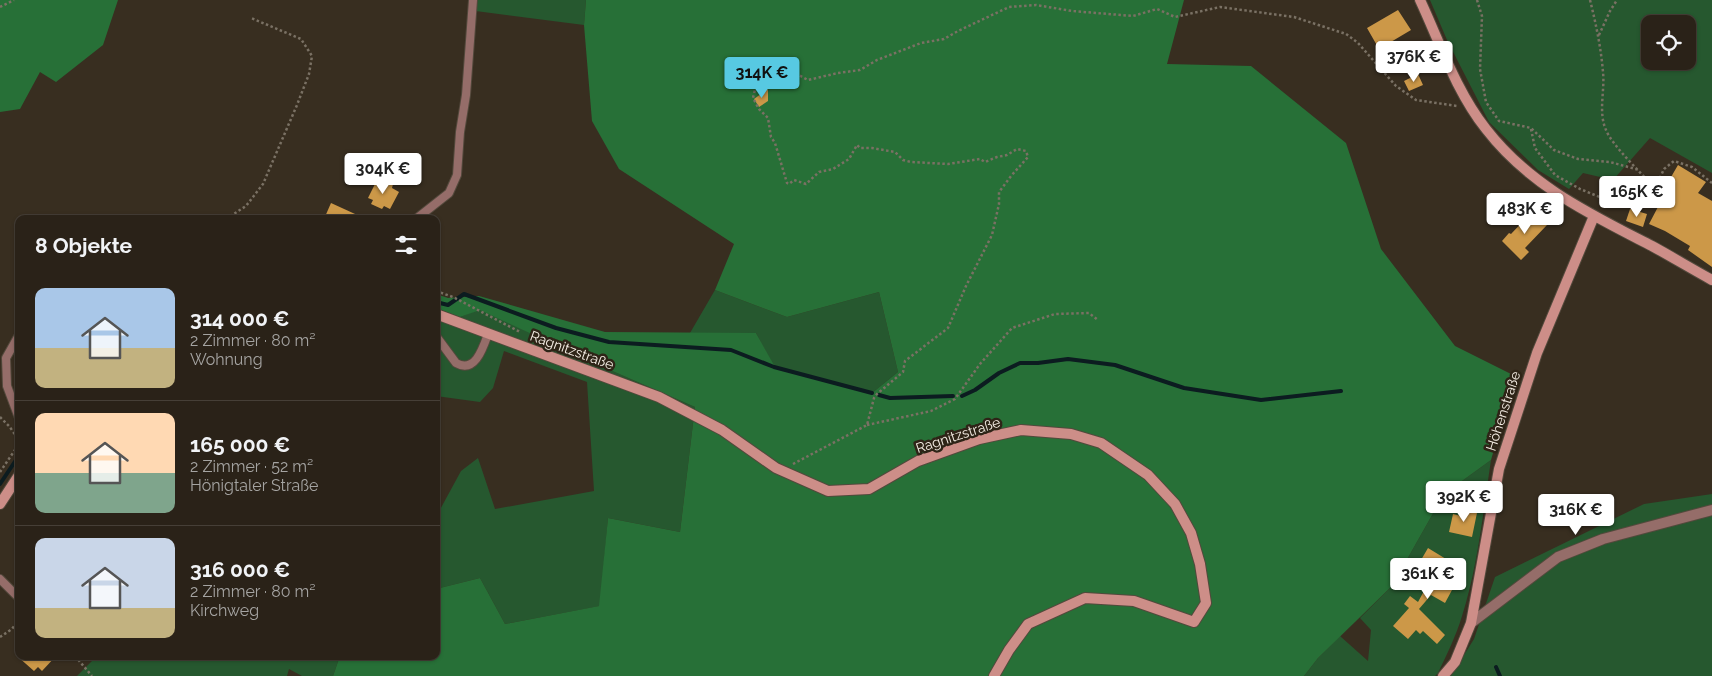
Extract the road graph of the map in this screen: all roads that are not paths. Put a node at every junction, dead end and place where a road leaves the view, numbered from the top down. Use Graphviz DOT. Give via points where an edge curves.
graph roads {
  1 [pos="474,0"];
  2 [pos="1420,0"];
  3 [pos="421,215"];
  4 [pos="1594,216"];
  5 [pos="1712,280"];
  6 [pos="440,316"];
  7 [pos="488,334"];
  8 [pos="440,341"];
  9 [pos="15,342"];
  10 [pos="15,407"];
  11 [pos="15,481"];
  12 [pos="0,504"];
  13 [pos="1712,510"];
  14 [pos="0,579"];
  15 [pos="15,594"];
  16 [pos="1471,623"];
  17 [pos="994,676"];
  18 [pos="1443,676"];
  1 -- 3 [label="lane" via="457,175 449,193"];
  2 -- 4 [label="main road" via="1456,80 1505,152 1537,181"];
  4 -- 5 [label="main road"];
  4 -- 16 [label="main road, Höhenstraße" via="1536,353 1500,469"];
  6 -- 7 [label="main road, Ragnitzstraße"];
  7 -- 8 [label="lane" via="479,357 466,366 456,363"];
  7 -- 17 [label="main road, Ragnitzstraße" via="659,397 722,430 776,468 828,491 869,489 918,461 979,439 1021,430 1071,434 1101,443 1148,475 1176,504 1191,533 1206,603 1194,622 1134,601 1085,598 1028,624"];
  9 -- 10 [label="lane" via="6,358 7,386"];
  11 -- 12 [label="main road"];
  13 -- 16 [label="street" via="1603,538 1558,557"];
  14 -- 15 [label="lane"];
  16 -- 18 [label="main road, Höhenstraße" via="1455,662"];
}
